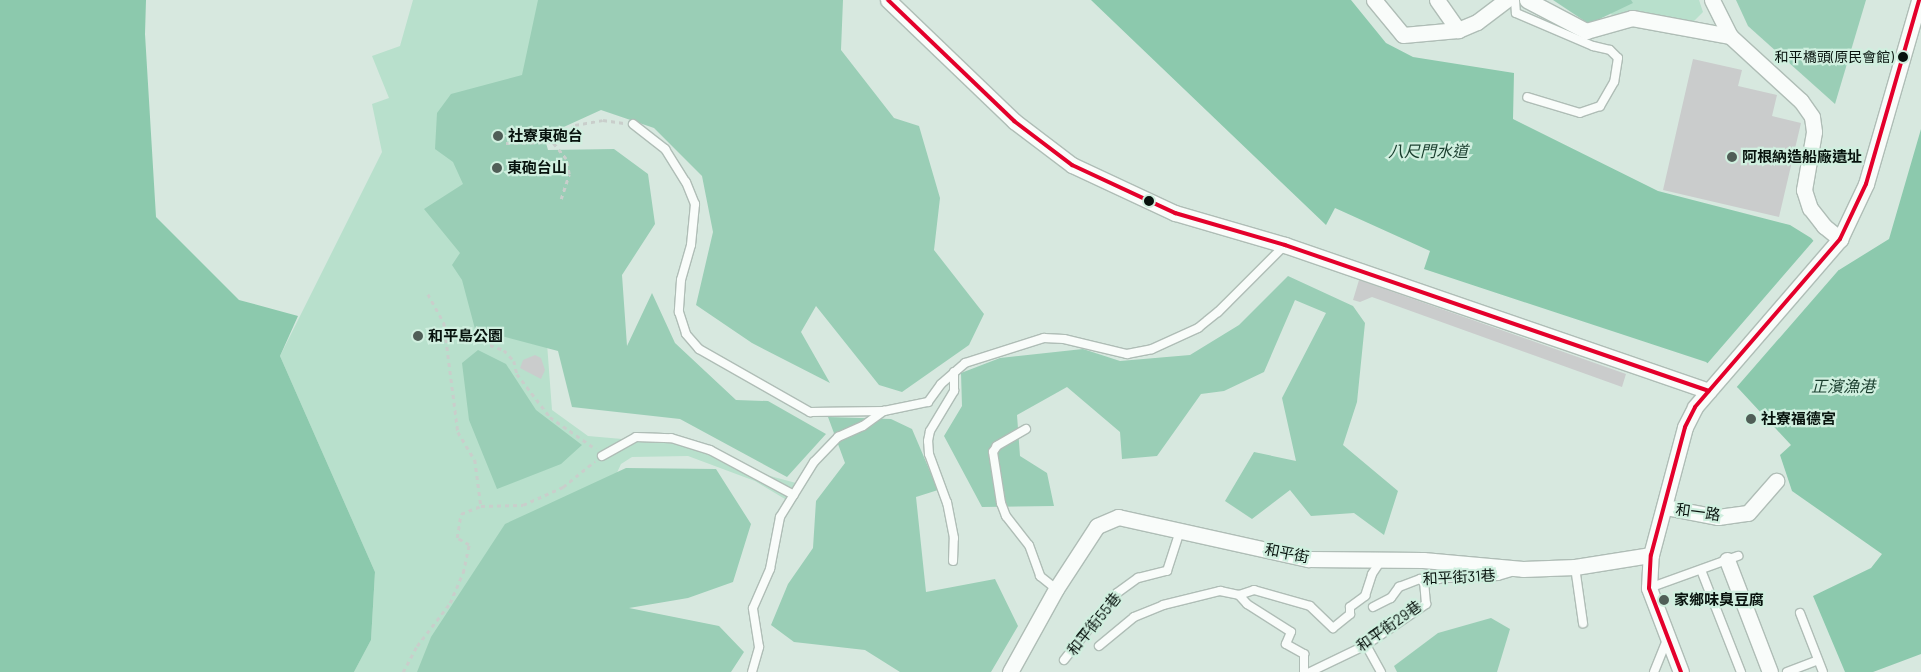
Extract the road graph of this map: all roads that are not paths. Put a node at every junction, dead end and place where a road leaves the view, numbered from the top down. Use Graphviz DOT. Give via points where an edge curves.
graph roads {
  1 [pos="888,0"];
  2 [pos="1374,0"];
  3 [pos="1437,0"];
  4 [pos="1506,0"];
  5 [pos="1515,0"];
  6 [pos="1527,0"];
  7 [pos="1712,0"];
  8 [pos="1919,0"];
  9 [pos="1458,30"];
  10 [pos="1730,36"];
  11 [pos="1527,97"];
  12 [pos="633,124"];
  13 [pos="1840,239"];
  14 [pos="1286,245"];
  15 [pos="954,372"];
  16 [pos="1712,388"];
  17 [pos="884,411"];
  18 [pos="1026,429"];
  19 [pos="602,456"];
  20 [pos="1776,481"];
  21 [pos="794,495"];
  22 [pos="1665,507"];
  23 [pos="1180,531"];
  24 [pos="1651,555"];
  25 [pos="1733,558"];
  26 [pos="1382,559"];
  27 [pos="953,561"];
  28 [pos="1575,567"];
  29 [pos="1523,569"];
  30 [pos="1701,570"];
  31 [pos="1424,582"];
  32 [pos="1649,588"];
  33 [pos="1056,589"];
  34 [pos="1239,595"];
  35 [pos="1373,607"];
  36 [pos="1800,613"];
  37 [pos="1584,624"];
  38 [pos="1668,637"];
  39 [pos="1366,645"];
  40 [pos="1099,646"];
  41 [pos="1064,660"];
  42 [pos="1818,660"];
  43 [pos="752,672"];
  44 [pos="1010,672"];
  45 [pos="1304,672"];
  46 [pos="1310,672"];
  47 [pos="1381,672"];
  48 [pos="1654,672"];
  49 [pos="1681,672"];
  50 [pos="1742,672"];
  51 [pos="1770,672"];
  52 [pos="1787,672"];
  53 [pos="1823,672"];
  1 -- 14 [label="street" via="1014,121 1072,165 1175,213"];
  2 -- 9 [label="street" via="1403,35"];
  3 -- 9 [label="street"];
  4 -- 9 [label="street" via="1477,22"];
  5 -- 11 [label="lane" via="1516,13 1592,46 1610,50 1618,58 1614,82 1600,106 1580,113"];
  6 -- 10 [label="street" via="1586,31 1632,18"];
  7 -- 10 [label="street"];
  8 -- 13 [label="street, 和一路" via="1866,184"];
  10 -- 13 [label="street" via="1801,101 1812,117 1814,132 1804,190 1810,208"];
  12 -- 17 [label="lane" via="665,149 686,182 695,204 691,245 681,280 679,312 686,334 698,349 801,410"];
  13 -- 16 [label="street, 和一路"];
  14 -- 15 [label="lane" via="1198,328 1152,349 1127,354 1064,339 1044,338 965,363"];
  14 -- 16 [label="street"];
  15 -- 17 [label="lane" via="928,402"];
  15 -- 27 [label="lane" via="954,391 928,440 929,454 947,503 954,538"];
  16 -- 22 [label="street, 和一路" via="1695,406 1685,427"];
  17 -- 21 [label="lane" via="863,426 838,436 814,462"];
  18 -- 33 [label="lane" via="997,446 993,452 1001,503 1006,516 1029,545 1040,576"];
  19 -- 21 [label="lane" via="636,437 671,438 710,450"];
  20 -- 22 [label="street, 和一路" via="1748,513 1718,517"];
  21 -- 43 [label="lane" via="780,517 770,570 753,608 758,647"];
  22 -- 24 [label="street, 和一路"];
  23 -- 26 [label="street, 和平街" via="1308,559"];
  23 -- 33 [label="street, 和平街" via="1118,517 1097,526"];
  23 -- 41 [label="lane, 和平街55巷" via="1167,571 1138,578 1117,593"];
  24 -- 28 [label="street, 和平街"];
  24 -- 32 [label="street, 和一路"];
  25 -- 30 [label="lane"];
  25 -- 51 [label="street"];
  26 -- 29 [label="street, 和平街"];
  26 -- 34 [label="lane" via="1372,574 1365,596 1350,607 1350,614 1333,628 1310,606 1254,590"];
  28 -- 29 [label="street, 和平街"];
  28 -- 37 [label="lane"];
  29 -- 31 [label="lane, 和平街31巷" via="1498,576 1442,578"];
  30 -- 32 [label="lane"];
  30 -- 50 [label="lane"];
  31 -- 35 [label="lane, 和平街31巷" via="1420,578 1399,587 1391,598"];
  31 -- 39 [label="lane, 和平街29巷" via="1426,604"];
  32 -- 38 [label="street, 和一路"];
  33 -- 44 [label="street, 和平街"];
  34 -- 40 [label="lane" via="1220,591 1163,605 1134,616"];
  34 -- 45 [label="lane" via="1247,604 1291,632 1286,644 1304,654"];
  36 -- 42 [label="lane"];
  38 -- 48 [label="lane"];
  38 -- 49 [label="street, 和一路"];
  39 -- 46 [label="lane, 和平街29巷"];
  39 -- 47 [label="lane"];
  42 -- 52 [label="lane"];
  42 -- 53 [label="lane"];
}
